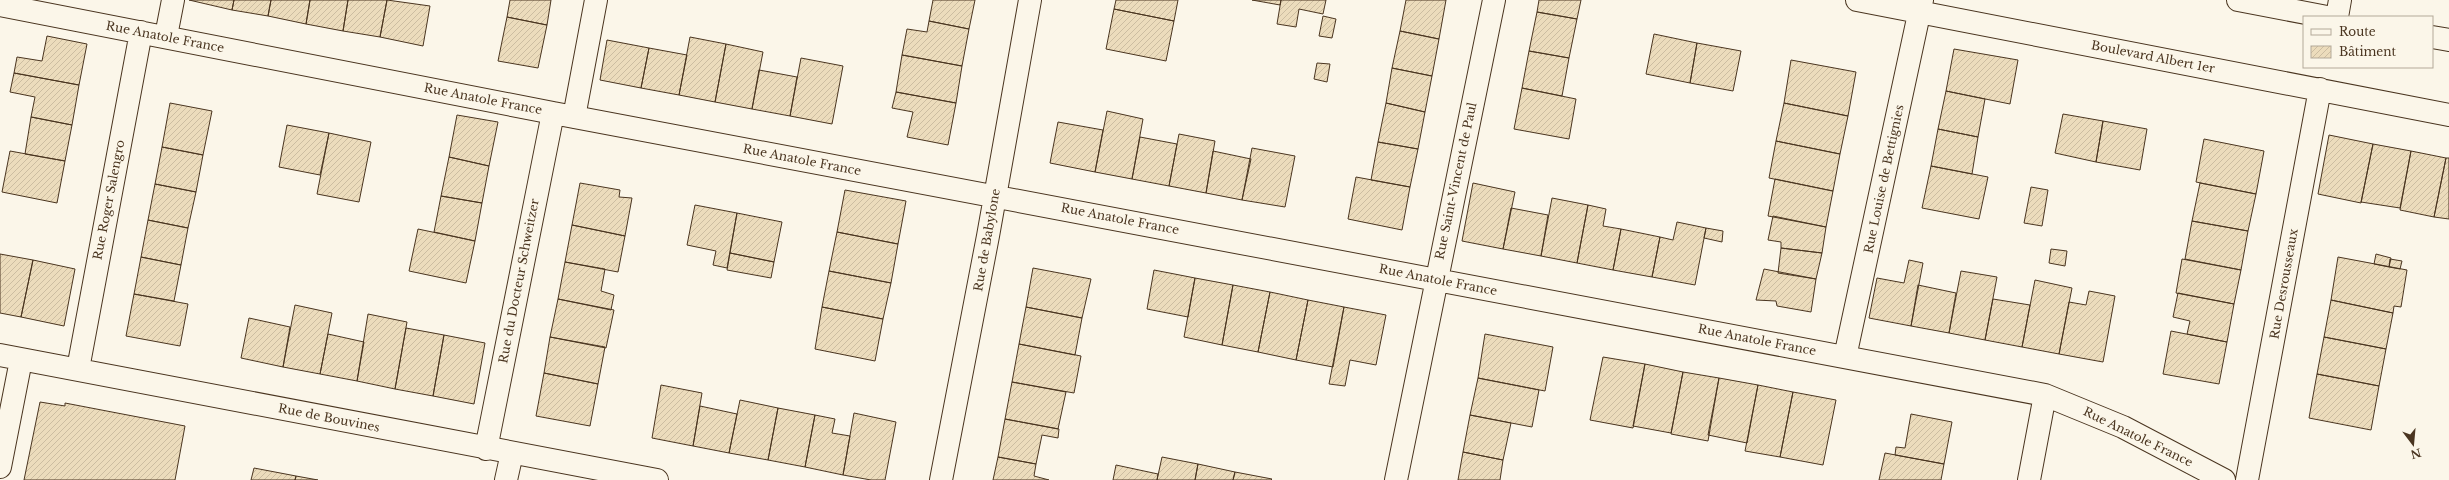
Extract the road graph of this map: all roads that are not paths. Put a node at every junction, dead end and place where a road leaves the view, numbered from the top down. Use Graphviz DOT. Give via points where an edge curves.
graph roads {
  1 [pos="173,0"];
  2 [pos="596,0"];
  3 [pos="1030,0"];
  4 [pos="1494,0"];
  5 [pos="1857,0"];
  6 [pos="2238,0"];
  7 [pos="2340,0"];
  8 [pos="0,5"];
  9 [pos="1921,6"];
  10 [pos="2322,16"];
  11 [pos="2337,16"];
  12 [pos="141,32"];
  13 [pos="166,36"];
  14 [pos="2433,37"];
  15 [pos="2449,40"];
  16 [pos="2320,89"];
  17 [pos="553,113"];
  18 [pos="2449,115"];
  19 [pos="574,117"];
  20 [pos="995,195"];
  21 [pos="1436,280"];
  22 [pos="0,355"];
  23 [pos="1845,357"];
  24 [pos="22,360"];
  25 [pos="78,369"];
  26 [pos="2045,395"];
  27 [pos="486,449"];
  28 [pos="512,453"];
  29 [pos="0,467"];
  30 [pos="506,480"];
  31 [pos="657,480"];
  32 [pos="941,480"];
  33 [pos="1396,480"];
  34 [pos="2029,480"];
  35 [pos="2224,480"];
  36 [pos="2247,480"];
  1 -- 13 [label="street"];
  2 -- 19 [label="street"];
  3 -- 20 [label="street, Rue de Babylone"];
  4 -- 21 [label="street, Rue Saint-Vincent de Paul"];
  5 -- 9 [label="street, Boulevard Albert 1er"];
  6 -- 10 [label="street"];
  7 -- 11 [label="street"];
  8 -- 12 [label="street, Rue Anatole France"];
  9 -- 16 [label="street, Boulevard Albert 1er"];
  9 -- 23 [label="street, Rue Louise de Bettignies"];
  12 -- 13 [label="street, Rue Anatole France"];
  12 -- 25 [label="street, Rue Roger Salengro"];
  13 -- 17 [label="street, Rue Anatole France"];
  14 -- 15 [label="street"];
  16 -- 18 [label="street, Boulevard Albert 1er"];
  16 -- 36 [label="street, Rue Desrousseaux"];
  17 -- 19 [label="street, Rue Anatole France"];
  17 -- 27 [label="street, Rue du Docteur Schweitzer"];
  19 -- 20 [label="street, Rue Anatole France"];
  20 -- 21 [label="street, Rue Anatole France"];
  20 -- 32 [label="street, Rue de Babylone"];
  21 -- 23 [label="street, Rue Anatole France"];
  21 -- 33 [label="street, Rue Saint-Vincent de Paul"];
  22 -- 24 [label="street, Rue de Bouvines"];
  23 -- 26 [label="street, Rue Anatole France"];
  24 -- 25 [label="street, Rue de Bouvines"];
  24 -- 29 [label="street"];
  25 -- 27 [label="street, Rue de Bouvines"];
  26 -- 34 [label="street"];
  26 -- 35 [label="street, Rue Anatole France" via="2123,427"];
  27 -- 28 [label="street, Rue de Bouvines"];
  28 -- 30 [label="street"];
  28 -- 31 [label="street, Rue de Bouvines"];
}
